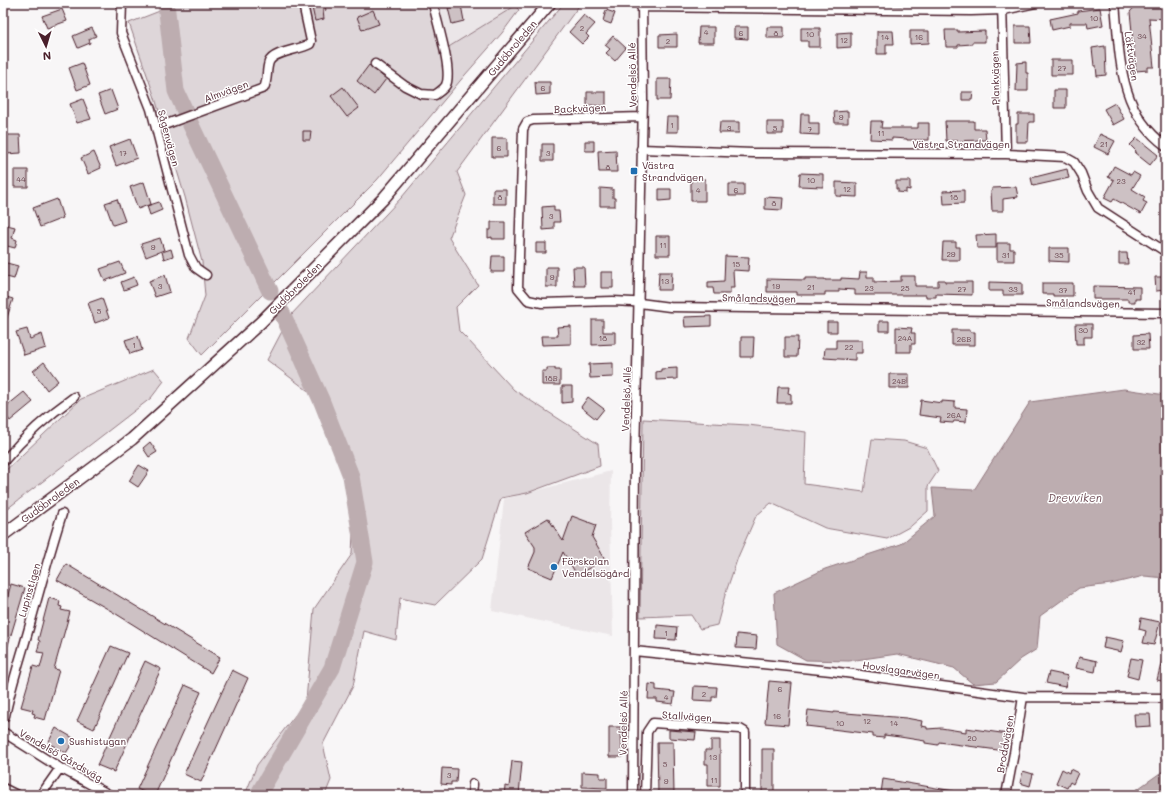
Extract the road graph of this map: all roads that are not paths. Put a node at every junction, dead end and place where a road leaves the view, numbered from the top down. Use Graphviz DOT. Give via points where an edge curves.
graph roads {
  1 [pos="122,3"];
  2 [pos="433,3"];
  3 [pos="550,3"];
  4 [pos="1036,3"];
  5 [pos="1115,3"];
  6 [pos="303,4"];
  7 [pos="642,5"];
  8 [pos="883,6"];
  9 [pos="1003,6"];
  10 [pos="375,64"];
  11 [pos="642,117"];
  12 [pos="156,128"];
  13 [pos="523,129"];
  14 [pos="1166,146"];
  15 [pos="641,149"];
  16 [pos="1006,154"];
  17 [pos="1166,252"];
  18 [pos="206,275"];
  19 [pos="639,303"];
  20 [pos="1166,313"];
  21 [pos="74,397"];
  22 [pos="3,462"];
  23 [pos="62,514"];
  24 [pos="3,535"];
  25 [pos="634,651"];
  26 [pos="1023,697"];
  27 [pos="1166,698"];
  28 [pos="3,718"];
  29 [pos="3,732"];
  30 [pos="60,768"];
  31 [pos="473,784"];
  32 [pos="3,788"];
  33 [pos="17,795"];
  34 [pos="41,795"];
  35 [pos="110,795"];
  36 [pos="472,795"];
  37 [pos="632,795"];
  38 [pos="645,795"];
  39 [pos="746,795"];
  40 [pos="1006,795"];
  1 -- 12 [label="street, Sågenvägen" via="121,33 151,108"];
  2 -- 10 [label="street" via="448,73 446,86 435,95 421,94 405,86"];
  3 -- 24 [label="main road, Gudöbroleden" via="382,199 261,322 132,439"];
  4 -- 9 [label="street"];
  5 -- 14 [label="street, Läktvägen" via="1122,77 1133,108 1143,124"];
  6 -- 12 [label="street, Almvägen" via="310,44 271,60 264,88"];
  7 -- 8 [label="street"];
  7 -- 11 [label="street, Vendelsö Allé"];
  8 -- 9 [label="street" via="971,11"];
  9 -- 16 [label="street, Plankvägen"];
  11 -- 13 [label="street, Backvägen" via="533,120 527,122"];
  11 -- 15 [label="street, Vendelsö Allé"];
  12 -- 18 [label="street, Sågenvägen" via="189,255 196,268"];
  13 -- 19 [label="street, Smålandsvägen" via="518,288 528,300 542,303"];
  15 -- 16 [label="street, Västra Strandvägen" via="753,153"];
  15 -- 19 [label="street, Vendelsö Allé"];
  16 -- 17 [label="street, Västra Strandvägen" via="1065,157 1074,162 1098,208"];
  19 -- 20 [label="street, Smålandsvägen" via="670,308"];
  19 -- 25 [label="street, Vendelsö Allé"];
  21 -- 22 [label="street" via="18,444"];
  23 -- 28 [label="street, Lupinstigen"];
  25 -- 26 [label="street, Hovslagarvägen" via="824,670"];
  25 -- 37 [label="street, Vendelsö Allé"];
  26 -- 27 [label="street, Hovslagarvägen"];
  26 -- 40 [label="street, Broddvägen"];
  29 -- 30 [label="street, Vendelsö Gårdsväg"];
  30 -- 34 [label="street"];
  30 -- 35 [label="street, Vendelsö Gårdsväg"];
  31 -- 36 [label="street"];
  32 -- 33 [label="street"];
  38 -- 39 [label="street, Stallvägen" via="647,732 652,723 740,729 745,732"];
}
